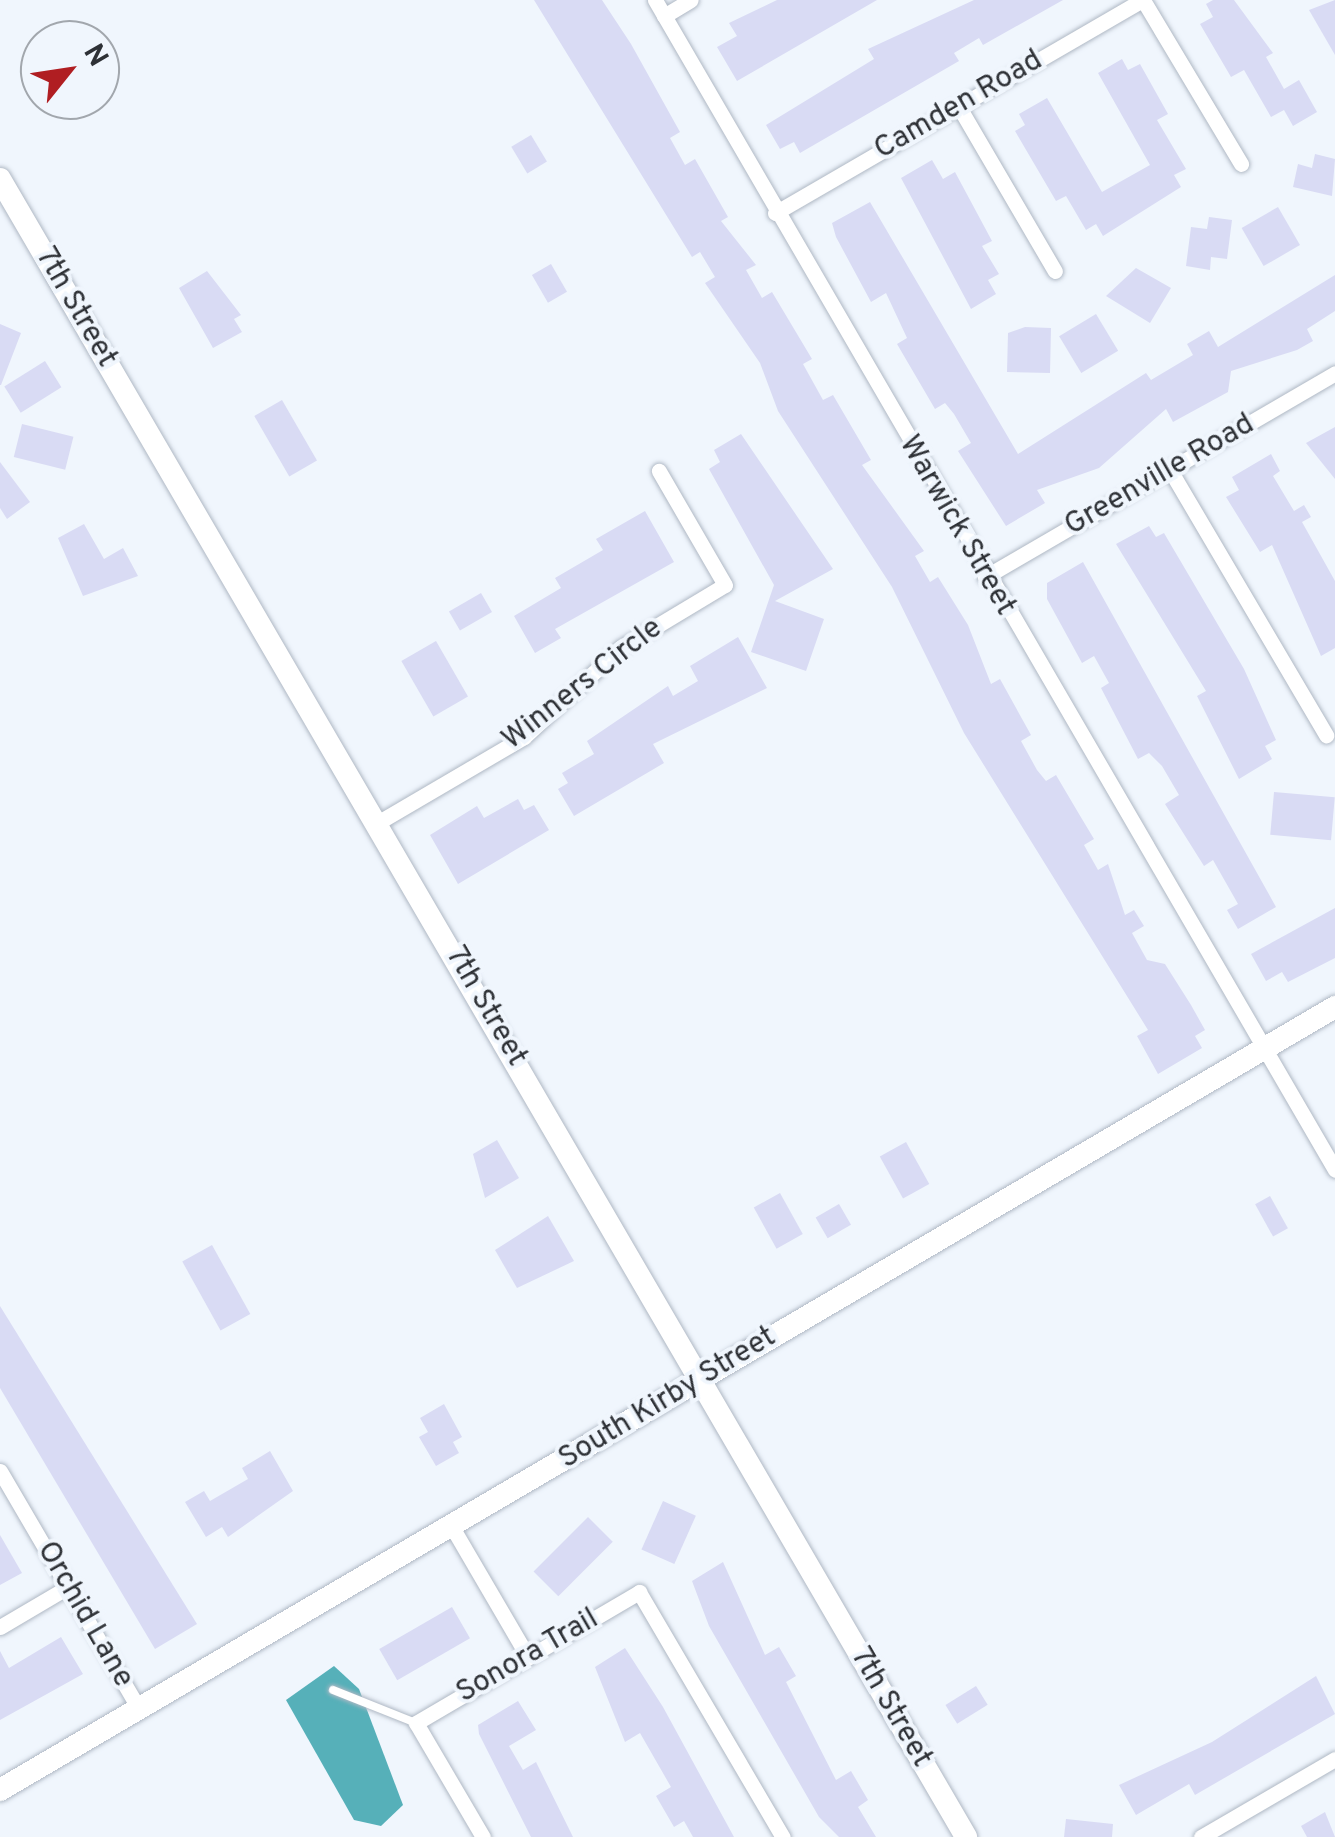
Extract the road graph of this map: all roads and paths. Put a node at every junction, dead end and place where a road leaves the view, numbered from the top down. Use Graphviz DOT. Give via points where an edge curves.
graph roads {
  1 [pos="655,0"];
  2 [pos="691,0"];
  3 [pos="1143,0"];
  4 [pos="664,16"];
  5 [pos="959,107"];
  6 [pos="1240,164"];
  7 [pos="0,179"];
  8 [pos="775,213"];
  9 [pos="1056,271"];
  10 [pos="1335,373"];
  11 [pos="1170,470"];
  12 [pos="659,471"];
  13 [pos="985,577"];
  14 [pos="1326,735"];
  15 [pos="379,822"];
  16 [pos="1335,1008"];
  17 [pos="1261,1050"];
  18 [pos="1335,1170"];
  19 [pos="698,1380"];
  20 [pos="0,1471"];
  21 [pos="452,1528"];
  22 [pos="68,1588"];
  23 [pos="0,1627"];
  24 [pos="528,1657"];
  25 [pos="333,1690"];
  26 [pos="138,1708"];
  27 [pos="416,1722"];
  28 [pos="1335,1759"];
  29 [pos="0,1790"];
  30 [pos="483,1837"];
  31 [pos="782,1837"];
  32 [pos="966,1837"];
  33 [pos="1201,1837"];
  1 -- 4 [label="street, Warwick Street"];
  2 -- 4 [label="street"];
  3 -- 5 [label="street, Camden Road"];
  3 -- 6 [label="street"];
  4 -- 8 [label="street, Warwick Street"];
  5 -- 8 [label="street, Camden Road"];
  5 -- 9 [label="street"];
  7 -- 15 [label="street, 7th Street"];
  8 -- 13 [label="street, Warwick Street"];
  10 -- 11 [label="street, Greenville Road"];
  11 -- 13 [label="street, Greenville Road"];
  11 -- 14 [label="street"];
  12 -- 15 [label="street, Winners Circle" via="725,585 620,648 524,737"];
  13 -- 17 [label="street, Warwick Street"];
  15 -- 19 [label="street, 7th Street"];
  16 -- 17 [label="street, South Kirby Street"];
  17 -- 18 [label="street, Warwick Street"];
  17 -- 19 [label="street, South Kirby Street"];
  19 -- 21 [label="street, South Kirby Street"];
  19 -- 32 [label="street, 7th Street"];
  20 -- 22 [label="street, Orchid Lane"];
  21 -- 24 [label="street"];
  21 -- 26 [label="street, South Kirby Street"];
  22 -- 23 [label="street"];
  22 -- 26 [label="street, Orchid Lane"];
  24 -- 27 [label="street, Sonora Trail"];
  24 -- 31 [label="street, Sonora Trail" via="639,1592"];
  25 -- 27 [label="lane"];
  26 -- 29 [label="street, South Kirby Street"];
  27 -- 30 [label="street"];
  28 -- 33 [label="street"];
}
